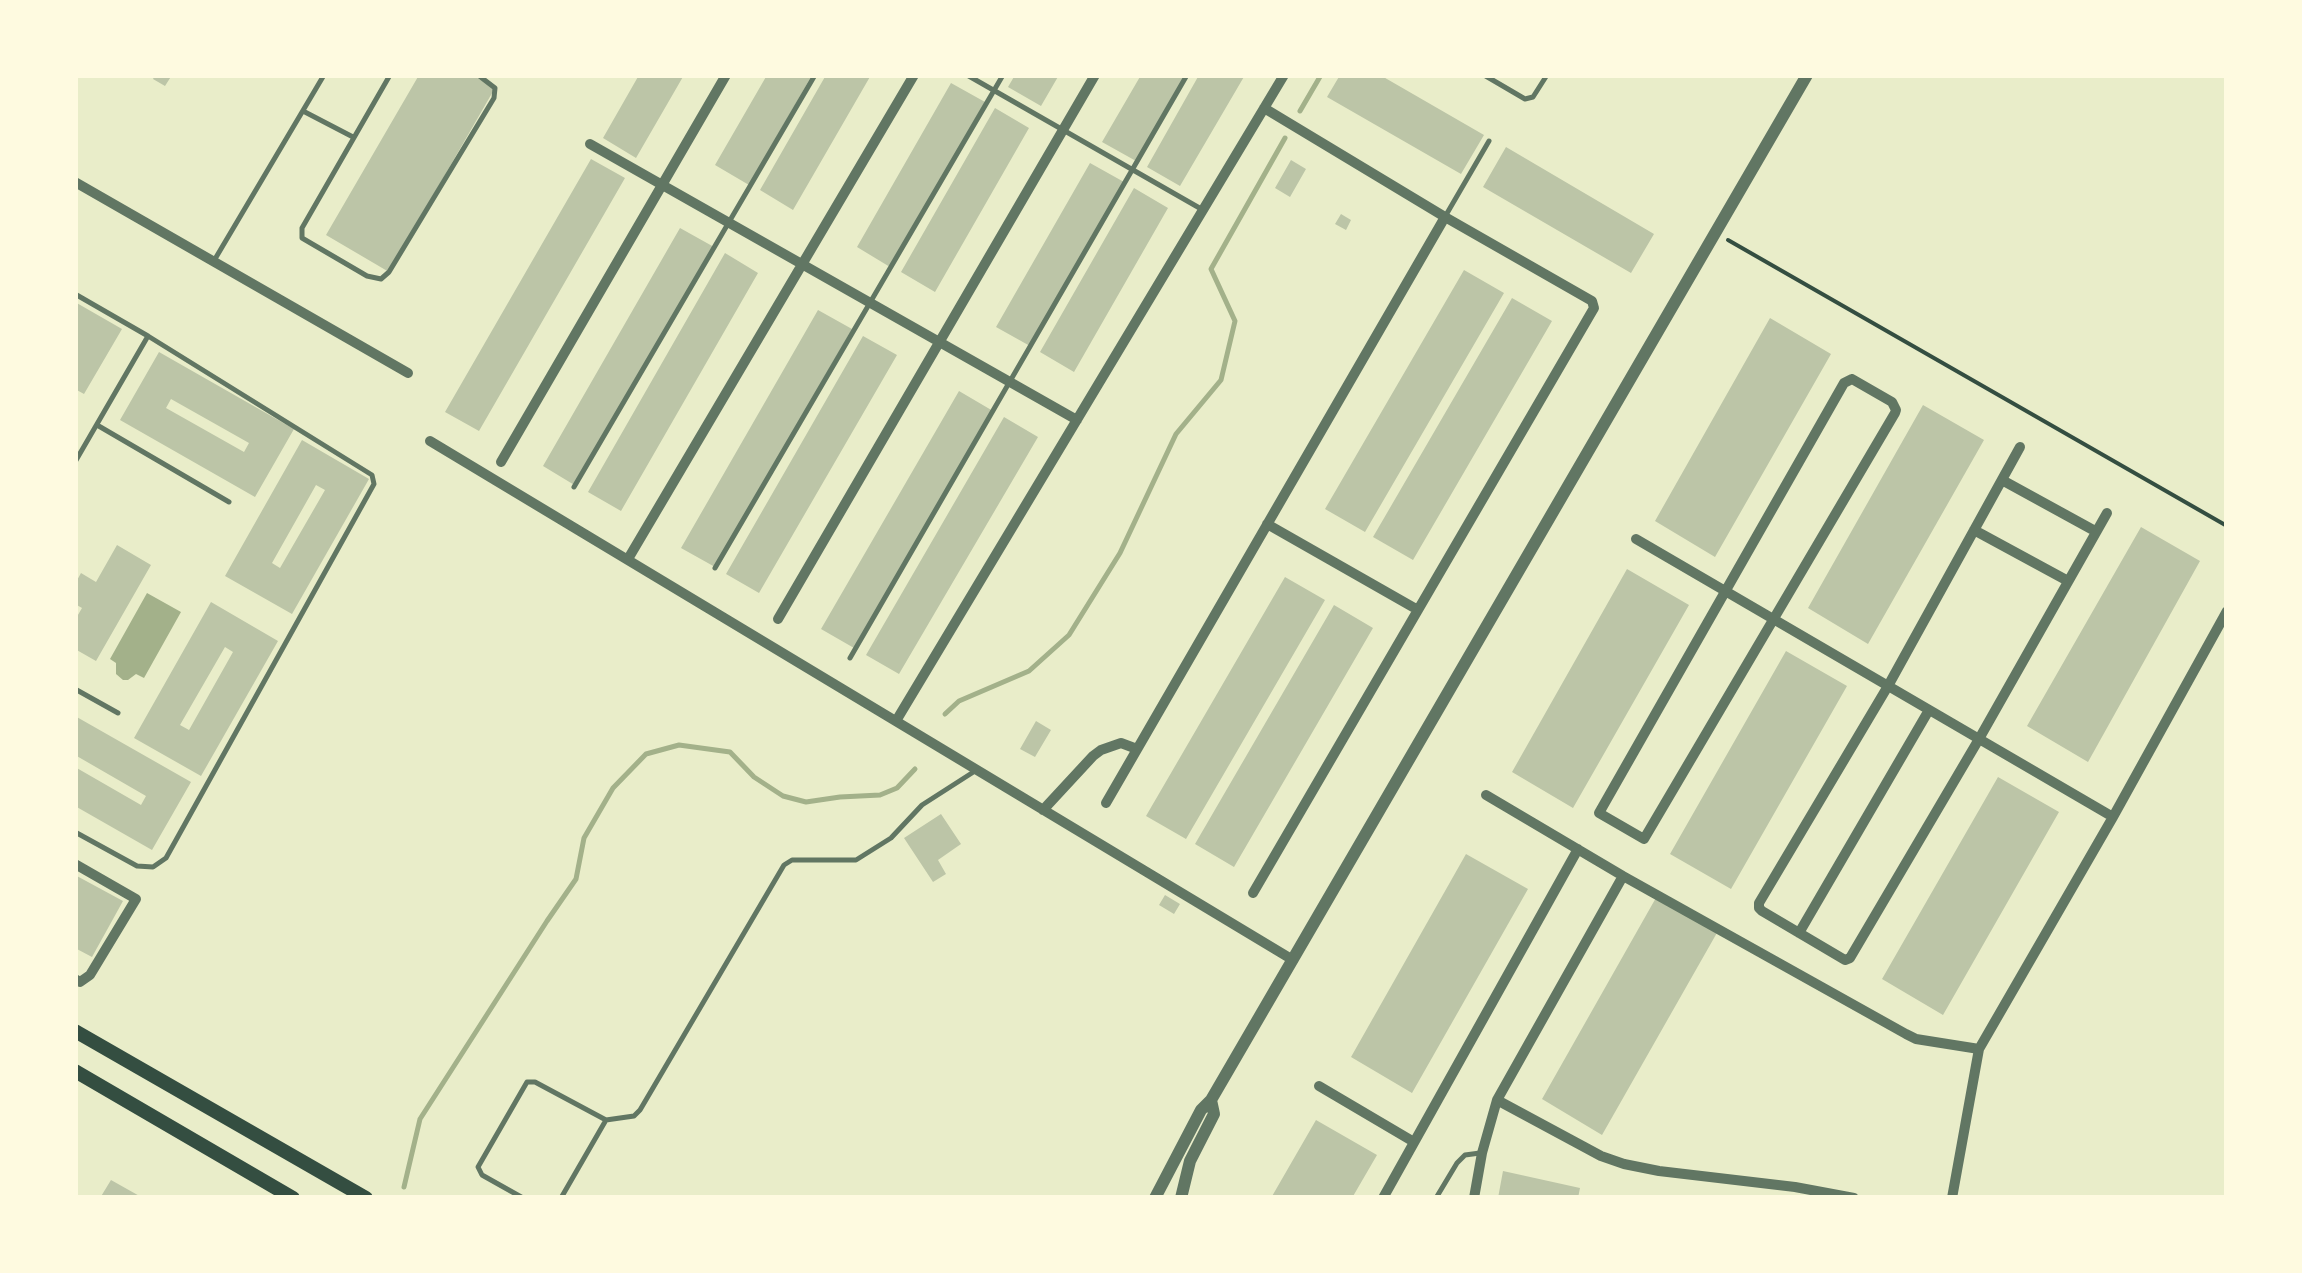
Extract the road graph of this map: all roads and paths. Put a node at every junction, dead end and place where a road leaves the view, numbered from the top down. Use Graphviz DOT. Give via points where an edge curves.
graph roads {
  1 [pos="324,75"];
  2 [pos="390,75"];
  3 [pos="478,75"];
  4 [pos="726,75"];
  5 [pos="815,75"];
  6 [pos="914,75"];
  7 [pos="967,75"];
  8 [pos="1003,75"];
  9 [pos="1095,75"];
  10 [pos="1187,75"];
  11 [pos="1284,75"];
  12 [pos="1484,75"];
  13 [pos="1547,75"];
  14 [pos="1807,75"];
  15 [pos="994,90"];
  16 [pos="1264,108"];
  17 [pos="304,111"];
  18 [pos="1063,130"];
  19 [pos="353,137"];
  20 [pos="1489,141"];
  21 [pos="590,144"];
  22 [pos="1132,170"];
  23 [pos="75,182"];
  24 [pos="662,185"];
  25 [pos="1203,210"];
  26 [pos="1445,217"];
  27 [pos="729,223"];
  28 [pos="1716,233"];
  29 [pos="214,262"];
  30 [pos="802,264"];
  31 [pos="75,294"];
  32 [pos="870,302"];
  33 [pos="148,336"];
  34 [pos="940,342"];
  35 [pos="408,372"];
  36 [pos="1010,382"];
  37 [pos="1077,420"];
  38 [pos="96,425"];
  39 [pos="430,440"];
  40 [pos="2020,447"];
  41 [pos="75,462"];
  42 [pos="501,462"];
  43 [pos="2002,480"];
  44 [pos="574,488"];
  45 [pos="229,502"];
  46 [pos="2106,512"];
  47 [pos="1268,524"];
  48 [pos="2227,526"];
  49 [pos="1974,530"];
  50 [pos="2096,531"];
  51 [pos="1636,538"];
  52 [pos="628,560"];
  53 [pos="715,568"];
  54 [pos="2068,582"];
  55 [pos="1726,592"];
  56 [pos="1418,610"];
  57 [pos="2227,611"];
  58 [pos="778,619"];
  59 [pos="1774,619"];
  60 [pos="850,658"];
  61 [pos="1888,686"];
  62 [pos="75,689"];
  63 [pos="1929,710"];
  64 [pos="118,713"];
  65 [pos="896,721"];
  66 [pos="1979,739"];
  67 [pos="1137,749"];
  68 [pos="978,770"];
  69 [pos="1486,796"];
  70 [pos="1106,803"];
  71 [pos="1043,810"];
  72 [pos="2113,817"];
  73 [pos="75,832"];
  74 [pos="1578,849"];
  75 [pos="75,864"];
  76 [pos="1623,876"];
  77 [pos="1253,894"];
  78 [pos="1798,933"];
  79 [pos="1293,960"];
  80 [pos="75,979"];
  81 [pos="75,1031"];
  82 [pos="1979,1049"];
  83 [pos="75,1071"];
  84 [pos="1319,1086"];
  85 [pos="1212,1100"];
  86 [pos="1497,1100"];
  87 [pos="606,1120"];
  88 [pos="1414,1142"];
  89 [pos="1482,1153"];
  90 [pos="356,1196"];
  91 [pos="293,1198"];
  92 [pos="522,1198"];
  93 [pos="561,1198"];
  94 [pos="1155,1198"];
  95 [pos="1181,1198"];
  96 [pos="1382,1198"];
  97 [pos="1436,1198"];
  98 [pos="1474,1198"];
  99 [pos="1854,1198"];
  100 [pos="1952,1198"];
  1 -- 17 [label="lane"];
  2 -- 19 [label="lane"];
  3 -- 19 [label="lane" via="496,88 494,98 381,279 302,238"];
  4 -- 24 [label="street"];
  5 -- 27 [label="lane"];
  6 -- 30 [label="street"];
  7 -- 15 [label="lane"];
  8 -- 15 [label="lane"];
  9 -- 18 [label="street"];
  10 -- 22 [label="lane"];
  11 -- 16 [label="street"];
  12 -- 13 [label="lane" via="1525,99 1533,98"];
  14 -- 28 [label="street"];
  15 -- 18 [label="lane"];
  15 -- 32 [label="lane"];
  16 -- 25 [label="street"];
  16 -- 26 [label="street"];
  17 -- 19 [label="lane"];
  17 -- 29 [label="lane"];
  18 -- 22 [label="lane"];
  18 -- 34 [label="street"];
  20 -- 26 [label="lane"];
  21 -- 24 [label="street"];
  22 -- 25 [label="lane"];
  22 -- 36 [label="lane"];
  23 -- 29 [label="street"];
  24 -- 27 [label="street"];
  24 -- 42 [label="street"];
  25 -- 37 [label="street"];
  26 -- 47 [label="street"];
  26 -- 56 [label="street" via="1592,300 1594,308"];
  27 -- 30 [label="street"];
  27 -- 44 [label="lane"];
  28 -- 48 [label="path"];
  28 -- 79 [label="street"];
  29 -- 35 [label="street"];
  30 -- 32 [label="street"];
  30 -- 52 [label="street"];
  31 -- 33 [label="lane"];
  32 -- 34 [label="street"];
  32 -- 53 [label="lane"];
  33 -- 38 [label="lane"];
  33 -- 73 [label="lane" via="372,475 374,484 166,858 153,867 137,866"];
  34 -- 36 [label="street"];
  34 -- 58 [label="street"];
  36 -- 37 [label="street"];
  36 -- 60 [label="lane"];
  37 -- 65 [label="street"];
  38 -- 41 [label="lane"];
  38 -- 45 [label="lane"];
  39 -- 52 [label="street"];
  40 -- 43 [label="street"];
  43 -- 49 [label="street"];
  43 -- 50 [label="street"];
  46 -- 50 [label="street"];
  47 -- 56 [label="street"];
  47 -- 67 [label="street"];
  49 -- 54 [label="street"];
  49 -- 61 [label="street"];
  50 -- 54 [label="street"];
  51 -- 55 [label="street"];
  52 -- 65 [label="street"];
  54 -- 66 [label="street"];
  55 -- 59 [label="street"];
  55 -- 59 [label="street" via="1844,383 1856,380 1896,410"];
  55 -- 59 [label="street" via="1598,813 1644,840"];
  56 -- 77 [label="street"];
  57 -- 72 [label="street"];
  59 -- 61 [label="street"];
  61 -- 63 [label="street"];
  61 -- 78 [label="street" via="1760,903 1762,911"];
  62 -- 64 [label="lane"];
  63 -- 66 [label="street"];
  63 -- 78 [label="street"];
  65 -- 68 [label="street"];
  66 -- 72 [label="street"];
  66 -- 78 [label="street" via="1850,958"];
  67 -- 70 [label="street"];
  67 -- 71 [label="street" via="1121,743 1092,756"];
  68 -- 71 [label="street"];
  68 -- 87 [label="lane" via="922,804 891,838 856,860 784,865 640,1110"];
  69 -- 74 [label="street"];
  71 -- 79 [label="street"];
  72 -- 82 [label="street"];
  74 -- 76 [label="street"];
  74 -- 88 [label="street"];
  75 -- 80 [label="street" via="136,900 90,975"];
  76 -- 82 [label="street" via="1916,1039"];
  76 -- 86 [label="street"];
  79 -- 85 [label="street"];
  81 -- 90 [label="main road"];
  82 -- 100 [label="street"];
  83 -- 91 [label="main road"];
  84 -- 88 [label="street"];
  85 -- 94 [label="street"];
  85 -- 95 [label="street" via="1214,1114 1190,1160"];
  86 -- 89 [label="street"];
  86 -- 99 [label="street" via="1624,1164"];
  87 -- 92 [label="lane" via="527,1082 478,1168"];
  87 -- 93 [label="lane"];
  88 -- 96 [label="street"];
  89 -- 97 [label="lane" via="1465,1155"];
  89 -- 98 [label="street"];
}
